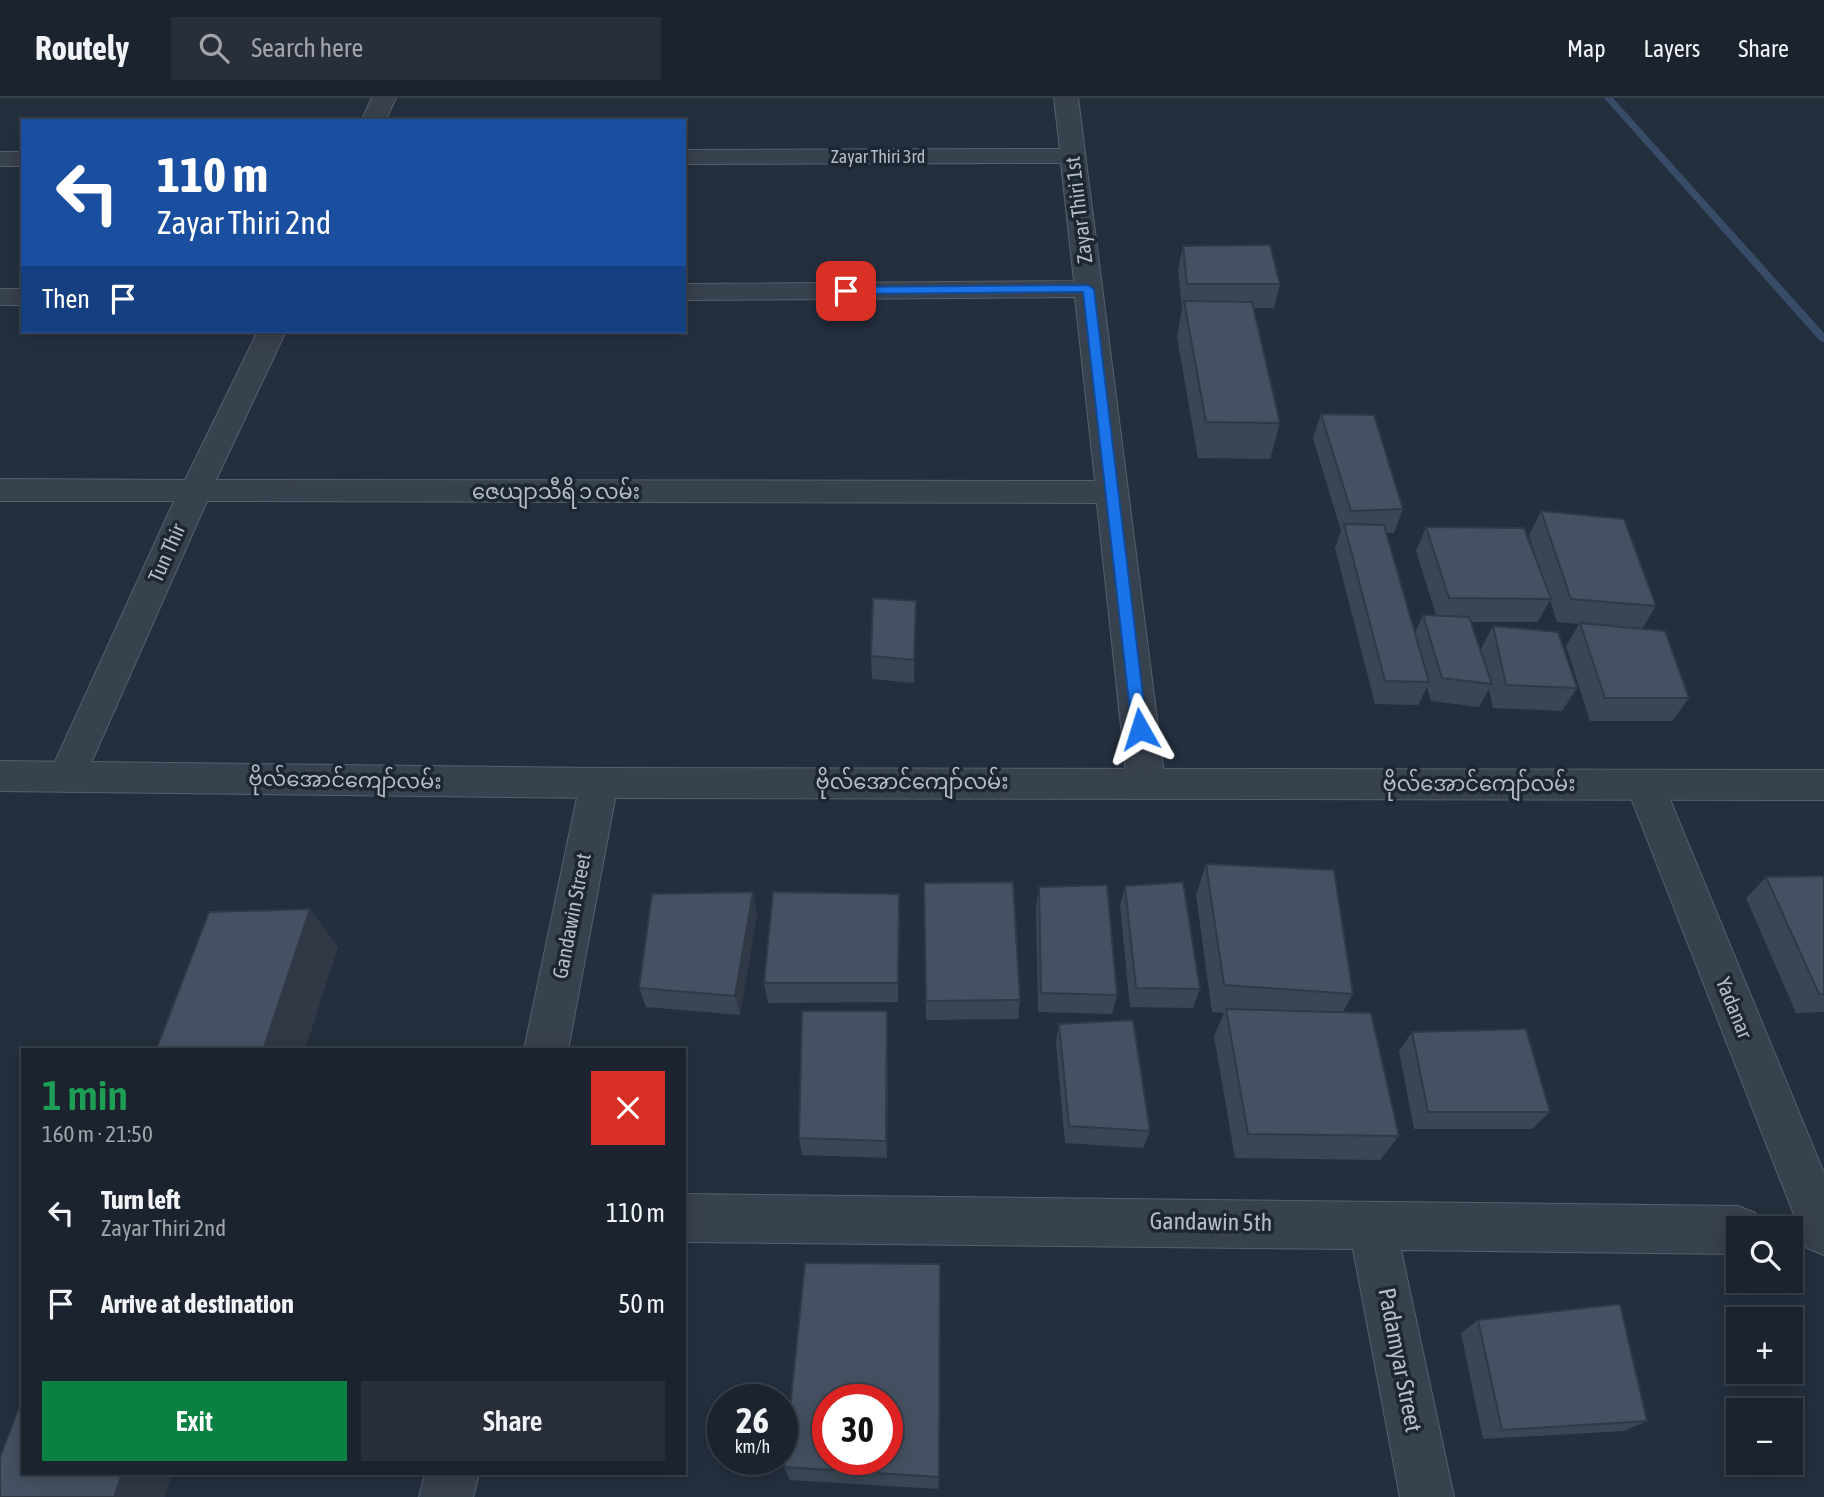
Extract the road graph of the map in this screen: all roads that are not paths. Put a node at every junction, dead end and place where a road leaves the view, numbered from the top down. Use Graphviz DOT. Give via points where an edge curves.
graph roads {
  1 [pos="384,98"];
  2 [pos="1066,98"];
  3 [pos="374,119"];
  4 [pos="1073,156"];
  5 [pos="686,158"];
  6 [pos="0,159"];
  7 [pos="21,159"];
  8 [pos="1088,289"];
  9 [pos="686,292"];
  10 [pos="0,297"];
  11 [pos="21,297"];
  12 [pos="271,333"];
  13 [pos="0,490"];
  14 [pos="195,491"];
  15 [pos="1112,492"];
  16 [pos="0,776"];
  17 [pos="67,777"];
  18 [pos="1146,782"];
  19 [pos="599,783"];
  20 [pos="1645,785"];
  21 [pos="1824,785"];
  22 [pos="546,1048"];
  23 [pos="686,1218"];
  24 [pos="1372,1224"];
  25 [pos="1726,1230"];
  26 [pos="1803,1231"];
  27 [pos="1824,1231"];
  28 [pos="452,1475"];
  29 [pos="446,1497"];
  30 [pos="1427,1497"];
  1 -- 3 [label="street"];
  2 -- 4 [label="street, Zayar Thiri 1st"];
  4 -- 5 [label="street, Zayar Thiri 3rd"];
  4 -- 8 [label="street, Zayar Thiri 1st"];
  6 -- 7 [label="street"];
  8 -- 9 [label="street"];
  8 -- 15 [label="street, Zayar Thiri 1st"];
  10 -- 11 [label="street"];
  12 -- 14 [label="street, Tun Thir"];
  13 -- 14 [label="street, ဇေယျာသီရိ ၁ လမ်း"];
  14 -- 15 [label="street, ဇေယျာသီရိ ၁ လမ်း"];
  14 -- 17 [label="street, Tun Thir"];
  15 -- 18 [label="street, Zayar Thiri 1st"];
  16 -- 17 [label="street, ဗိုလ်အောင်ကျော်လမ်း"];
  17 -- 19 [label="street, ဗိုလ်အောင်ကျော်လမ်း"];
  18 -- 19 [label="street, ဗိုလ်အောင်ကျော်လမ်း"];
  18 -- 20 [label="street, ဗိုလ်အောင်ကျော်လမ်း"];
  19 -- 22 [label="street, Gandawin Street"];
  20 -- 21 [label="street, ဗိုလ်အောင်ကျော်လမ်း"];
  20 -- 27 [label="street, Yadanar"];
  23 -- 24 [label="street, Gandawin 5th"];
  24 -- 25 [label="street, Gandawin 5th"];
  24 -- 30 [label="street, Padamyar Street"];
  26 -- 27 [label="street"];
  28 -- 29 [label="street"];
}
